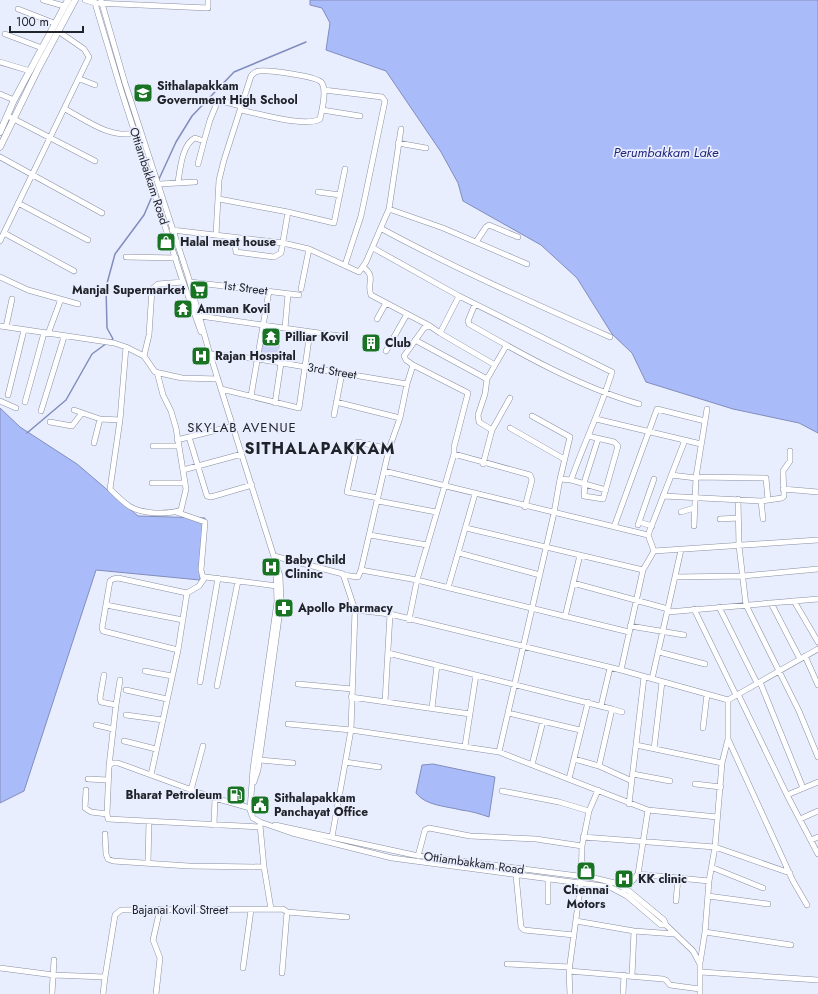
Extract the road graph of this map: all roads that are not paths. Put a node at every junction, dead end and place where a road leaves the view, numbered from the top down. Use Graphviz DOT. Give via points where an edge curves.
graph roads {
  1 [pos="43,0"];
  2 [pos="75,0"];
  3 [pos="85,0"];
  4 [pos="208,0"];
  5 [pos="95,1"];
  6 [pos="101,1"];
  7 [pos="66,3"];
  8 [pos="18,9"];
  9 [pos="54,23"];
  10 [pos="58,32"];
  11 [pos="5,34"];
  12 [pos="42,48"];
  13 [pos="0,62"];
  14 [pos="30,71"];
  15 [pos="80,79"];
  16 [pos="95,85"];
  17 [pos="324,90"];
  18 [pos="0,94"];
  19 [pos="14,100"];
  20 [pos="65,108"];
  21 [pos="241,108"];
  22 [pos="322,110"];
  23 [pos="8,116"];
  24 [pos="360,116"];
  25 [pos="14,119"];
  26 [pos="401,129"];
  27 [pos="0,132"];
  28 [pos="135,133"];
  29 [pos="50,138"];
  30 [pos="204,141"];
  31 [pos="398,143"];
  32 [pos="0,147"];
  33 [pos="426,148"];
  34 [pos="0,157"];
  35 [pos="96,161"];
  36 [pos="198,164"];
  37 [pos="345,169"];
  38 [pos="32,174"];
  39 [pos="178,182"];
  40 [pos="195,182"];
  41 [pos="159,184"];
  42 [pos="318,192"];
  43 [pos="340,195"];
  44 [pos="219,199"];
  45 [pos="18,203"];
  46 [pos="389,208"];
  47 [pos="288,212"];
  48 [pos="102,213"];
  49 [pos="174,229"];
  50 [pos="382,229"];
  51 [pos="167,231"];
  52 [pos="4,233"];
  53 [pos="216,235"];
  54 [pos="234,237"];
  55 [pos="518,237"];
  56 [pos="88,240"];
  57 [pos="0,241"];
  58 [pos="476,242"];
  59 [pos="283,243"];
  60 [pos="373,248"];
  61 [pos="309,249"];
  62 [pos="126,257"];
  63 [pos="176,258"];
  64 [pos="527,264"];
  65 [pos="345,265"];
  66 [pos="363,267"];
  67 [pos="74,271"];
  68 [pos="0,277"];
  69 [pos="184,282"];
  70 [pos="190,282"];
  71 [pos="301,289"];
  72 [pos="269,291"];
  73 [pos="288,294"];
  74 [pos="299,295"];
  75 [pos="459,296"];
  76 [pos="12,299"];
  77 [pos="61,299"];
  78 [pos="386,303"];
  79 [pos="78,304"];
  80 [pos="475,304"];
  81 [pos="407,314"];
  82 [pos="200,316"];
  83 [pos="377,319"];
  84 [pos="263,325"];
  85 [pos="3,326"];
  86 [pos="430,326"];
  87 [pos="285,328"];
  88 [pos="24,330"];
  89 [pos="310,332"];
  90 [pos="440,333"];
  91 [pos="46,334"];
  92 [pos="64,337"];
  93 [pos="347,337"];
  94 [pos="610,337"];
  95 [pos="415,340"];
  96 [pos="506,346"];
  97 [pos="126,347"];
  98 [pos="386,351"];
  99 [pos="210,353"];
  100 [pos="144,356"];
  101 [pos="258,359"];
  102 [pos="281,363"];
  103 [pos="414,365"];
  104 [pos="495,365"];
  105 [pos="306,367"];
  106 [pos="157,372"];
  107 [pos="342,373"];
  108 [pos="218,379"];
  109 [pos="487,379"];
  110 [pos="407,384"];
  111 [pos="221,389"];
  112 [pos="8,394"];
  113 [pos="606,394"];
  114 [pos="250,396"];
  115 [pos="510,398"];
  116 [pos="0,401"];
  117 [pos="25,402"];
  118 [pos="275,402"];
  119 [pos="336,402"];
  120 [pos="639,404"];
  121 [pos="16,408"];
  122 [pos="707,409"];
  123 [pos="74,410"];
  124 [pos="41,411"];
  125 [pos="82,413"];
  126 [pos="334,415"];
  127 [pos="532,416"];
  128 [pos="400,418"];
  129 [pos="100,419"];
  130 [pos="596,419"];
  131 [pos="120,420"];
  132 [pos="705,421"];
  133 [pos="50,422"];
  134 [pos="233,426"];
  135 [pos="510,428"];
  136 [pos="492,430"];
  137 [pos="650,430"];
  138 [pos="588,436"];
  139 [pos="189,437"];
  140 [pos="598,439"];
  141 [pos="685,440"];
  142 [pos="94,443"];
  143 [pos="178,443"];
  144 [pos="701,444"];
  145 [pos="153,446"];
  146 [pos="389,449"];
  147 [pos="790,451"];
  148 [pos="242,454"];
  149 [pos="454,454"];
  150 [pos="564,459"];
  151 [pos="483,464"];
  152 [pos="197,466"];
  153 [pos="183,470"];
  154 [pos="384,472"];
  155 [pos="672,475"];
  156 [pos="696,477"];
  157 [pos="560,479"];
  158 [pos="654,479"];
  159 [pos="571,480"];
  160 [pos="152,483"];
  161 [pos="185,483"];
  162 [pos="585,483"];
  163 [pos="252,485"];
  164 [pos="445,486"];
  165 [pos="784,489"];
  166 [pos="606,490"];
  167 [pos="818,492"];
  168 [pos="475,494"];
  169 [pos="663,496"];
  170 [pos="694,498"];
  171 [pos="738,499"];
  172 [pos="378,500"];
  173 [pos="768,500"];
  174 [pos="761,501"];
  175 [pos="525,507"];
  176 [pos="694,508"];
  177 [pos="176,512"];
  178 [pos="436,512"];
  179 [pos="681,512"];
  180 [pos="554,513"];
  181 [pos="738,518"];
  182 [pos="720,519"];
  183 [pos="763,519"];
  184 [pos="652,526"];
  185 [pos="694,526"];
  186 [pos="614,527"];
  187 [pos="466,528"];
  188 [pos="370,535"];
  189 [pos="648,535"];
  190 [pos="818,540"];
  191 [pos="427,545"];
  192 [pos="739,546"];
  193 [pos="546,548"];
  194 [pos="681,550"];
  195 [pos="654,551"];
  196 [pos="459,553"];
  197 [pos="580,555"];
  198 [pos="274,556"];
  199 [pos="818,569"];
  200 [pos="361,570"];
  201 [pos="643,570"];
  202 [pos="343,575"];
  203 [pos="540,575"];
  204 [pos="743,576"];
  205 [pos="674,577"];
  206 [pos="203,578"];
  207 [pos="218,578"];
  208 [pos="417,580"];
  209 [pos="238,581"];
  210 [pos="573,583"];
  211 [pos="278,586"];
  212 [pos="448,588"];
  213 [pos="187,593"];
  214 [pos="818,599"];
  215 [pos="636,600"];
  216 [pos="794,601"];
  217 [pos="771,603"];
  218 [pos="106,605"];
  219 [pos="746,605"];
  220 [pos="719,607"];
  221 [pos="532,609"];
  222 [pos="694,609"];
  223 [pos="355,610"];
  224 [pos="668,611"];
  225 [pos="390,614"];
  226 [pos="565,617"];
  227 [pos="183,620"];
  228 [pos="409,620"];
  229 [pos="630,626"];
  230 [pos="664,630"];
  231 [pos="629,632"];
  232 [pos="684,635"];
  233 [pos="818,642"];
  234 [pos="522,647"];
  235 [pos="818,649"];
  236 [pos="178,650"];
  237 [pos="659,652"];
  238 [pos="388,653"];
  239 [pos="803,658"];
  240 [pos="705,664"];
  241 [pos="437,665"];
  242 [pos="610,668"];
  243 [pos="621,670"];
  244 [pos="145,671"];
  245 [pos="779,671"];
  246 [pos="104,675"];
  247 [pos="476,675"];
  248 [pos="172,676"];
  249 [pos="644,677"];
  250 [pos="652,679"];
  251 [pos="120,680"];
  252 [pos="200,682"];
  253 [pos="662,682"];
  254 [pos="758,682"];
  255 [pos="298,684"];
  256 [pos="514,684"];
  257 [pos="818,685"];
  258 [pos="217,686"];
  259 [pos="352,689"];
  260 [pos="126,690"];
  261 [pos="707,694"];
  262 [pos="737,695"];
  263 [pos="352,697"];
  264 [pos="167,699"];
  265 [pos="728,700"];
  266 [pos="385,702"];
  267 [pos="588,702"];
  268 [pos="116,705"];
  269 [pos="601,706"];
  270 [pos="432,708"];
  271 [pos="612,709"];
  272 [pos="622,712"];
  273 [pos="508,713"];
  274 [pos="126,714"];
  275 [pos="470,714"];
  276 [pos="163,720"];
  277 [pos="543,721"];
  278 [pos="96,724"];
  279 [pos="288,724"];
  280 [pos="703,728"];
  281 [pos="113,729"];
  282 [pos="351,730"];
  283 [pos="580,730"];
  284 [pos="728,739"];
  285 [pos="124,741"];
  286 [pos="636,745"];
  287 [pos="204,746"];
  288 [pos="465,746"];
  289 [pos="156,749"];
  290 [pos="654,749"];
  291 [pos="499,752"];
  292 [pos="818,756"];
  293 [pos="574,759"];
  294 [pos="260,760"];
  295 [pos="345,762"];
  296 [pos="722,763"];
  297 [pos="293,764"];
  298 [pos="532,765"];
  299 [pos="109,766"];
  300 [pos="599,766"];
  301 [pos="379,767"];
  302 [pos="633,774"];
  303 [pos="151,775"];
  304 [pos="88,779"];
  305 [pos="569,779"];
  306 [pos="108,780"];
  307 [pos="632,781"];
  308 [pos="670,781"];
  309 [pos="254,782"];
  310 [pos="818,782"];
  311 [pos="695,784"];
  312 [pos="721,787"];
  313 [pos="803,788"];
  314 [pos="86,790"];
  315 [pos="191,790"];
  316 [pos="598,790"];
  317 [pos="502,791"];
  318 [pos="787,796"];
  319 [pos="215,798"];
  320 [pos="629,804"];
  321 [pos="250,808"];
  322 [pos="648,810"];
  323 [pos="589,811"];
  324 [pos="818,811"];
  325 [pos="107,814"];
  326 [pos="717,818"];
  327 [pos="800,819"];
  328 [pos="149,822"];
  329 [pos="269,824"];
  330 [pos="214,825"];
  331 [pos="260,825"];
  332 [pos="105,834"];
  333 [pos="332,837"];
  334 [pos="583,837"];
  335 [pos="818,837"];
  336 [pos="811,840"];
  337 [pos="641,842"];
  338 [pos="582,846"];
  339 [pos="715,846"];
  340 [pos="818,854"];
  341 [pos="418,856"];
  342 [pos="148,862"];
  343 [pos="264,867"];
  344 [pos="711,867"];
  345 [pos="790,873"];
  346 [pos="638,874"];
  347 [pos="516,875"];
  348 [pos="581,876"];
  349 [pos="678,878"];
  350 [pos="548,879"];
  351 [pos="709,880"];
  352 [pos="581,882"];
  353 [pos="764,888"];
  354 [pos="624,891"];
  355 [pos="708,896"];
  356 [pos="676,900"];
  357 [pos="548,902"];
  358 [pos="768,904"];
  359 [pos="807,906"];
  360 [pos="160,909"];
  361 [pos="271,909"];
  362 [pos="251,910"];
  363 [pos="287,912"];
  364 [pos="347,917"];
  365 [pos="576,921"];
  366 [pos="634,931"];
  367 [pos="705,932"];
  368 [pos="675,934"];
  369 [pos="574,935"];
  370 [pos="791,945"];
  371 [pos="54,960"];
  372 [pos="507,964"];
  373 [pos="700,964"];
  374 [pos="0,968"];
  375 [pos="243,968"];
  376 [pos="570,969"];
  377 [pos="701,972"];
  378 [pos="282,973"];
  379 [pos="54,975"];
  380 [pos="624,975"];
  381 [pos="632,976"];
  382 [pos="105,977"];
  383 [pos="818,980"];
  384 [pos="700,991"];
  385 [pos="52,994"];
  386 [pos="103,994"];
  387 [pos="156,994"];
  388 [pos="570,994"];
  389 [pos="623,994"];
  1 -- 7 [label="street"];
  2 -- 10 [label="main road"];
  3 -- 5 [label="street"];
  4 -- 6 [label="street" via="208,8"];
  5 -- 6 [label="street"];
  5 -- 28 [label="street, Ottiambakkam Road"];
  6 -- 41 [label="street, Ottiambakkam Road"];
  7 -- 9 [label="main road"];
  8 -- 9 [label="street"];
  9 -- 12 [label="main road"];
  10 -- 15 [label="street" via="88,52 89,57"];
  10 -- 25 [label="main road"];
  11 -- 12 [label="street"];
  12 -- 14 [label="main road"];
  13 -- 14 [label="street"];
  14 -- 19 [label="main road"];
  15 -- 16 [label="street"];
  15 -- 20 [label="street"];
  17 -- 21 [label="street" via="320,80 258,71 251,76"];
  17 -- 22 [label="street"];
  17 -- 65 [label="street" via="382,97 385,101 361,216"];
  18 -- 19 [label="street"];
  19 -- 23 [label="main road"];
  20 -- 28 [label="street" via="112,133"];
  20 -- 29 [label="street"];
  21 -- 22 [label="street" via="294,121 315,122 320,119"];
  21 -- 30 [label="street" via="221,101 217,103"];
  21 -- 44 [label="street" via="219,180"];
  22 -- 24 [label="street"];
  23 -- 25 [label="street"];
  23 -- 27 [label="main road"];
  25 -- 29 [label="street"];
  25 -- 32 [label="main road"];
  26 -- 31 [label="street"];
  28 -- 51 [label="street, Ottiambakkam Road"];
  29 -- 35 [label="street"];
  29 -- 38 [label="street"];
  30 -- 36 [label="street"];
  30 -- 39 [label="street" via="192,139 182,158"];
  31 -- 33 [label="street"];
  31 -- 46 [label="street"];
  34 -- 38 [label="street"];
  37 -- 43 [label="street"];
  38 -- 45 [label="street"];
  38 -- 48 [label="street"];
  39 -- 40 [label="street"];
  39 -- 41 [label="street"];
  41 -- 49 [label="street, Ottiambakkam Road"];
  42 -- 43 [label="street"];
  43 -- 47 [label="street" via="334,223"];
  44 -- 47 [label="street"];
  44 -- 53 [label="street"];
  45 -- 52 [label="street"];
  45 -- 56 [label="street"];
  46 -- 50 [label="street"];
  46 -- 58 [label="street"];
  47 -- 59 [label="street"];
  49 -- 51 [label="street"];
  49 -- 53 [label="street"];
  49 -- 70 [label="street, Ottiambakkam Road"];
  50 -- 60 [label="street"];
  50 -- 94 [label="street" via="480,279"];
  51 -- 63 [label="street, Ottiambakkam Road"];
  52 -- 57 [label="street"];
  52 -- 67 [label="street"];
  53 -- 54 [label="street"];
  54 -- 59 [label="street"];
  54 -- 59 [label="street" via="236,252 248,254 278,256"];
  55 -- 58 [label="street" via="489,225"];
  58 -- 64 [label="street"];
  59 -- 61 [label="street"];
  60 -- 66 [label="street"];
  60 -- 75 [label="street"];
  61 -- 65 [label="street"];
  61 -- 71 [label="street"];
  62 -- 63 [label="street"];
  63 -- 69 [label="street, Ottiambakkam Road"];
  65 -- 66 [label="street" via="359,272"];
  66 -- 78 [label="street" via="370,273 372,295"];
  68 -- 77 [label="street" via="28,290"];
  69 -- 99 [label="street, Ottiambakkam Road"];
  69 -- 100 [label="street" via="158,284 152,289 149,335"];
  70 -- 72 [label="street, 1st Street"];
  70 -- 82 [label="street, Ottiambakkam Road"];
  72 -- 73 [label="street, 1st Street"];
  72 -- 84 [label="street"];
  73 -- 74 [label="street, 1st Street"];
  73 -- 87 [label="street"];
  75 -- 80 [label="street"];
  75 -- 90 [label="street"];
  76 -- 85 [label="street"];
  77 -- 79 [label="street"];
  77 -- 91 [label="street"];
  78 -- 81 [label="street"];
  78 -- 83 [label="street"];
  80 -- 96 [label="street" via="469,324"];
  80 -- 113 [label="street" via="611,370"];
  81 -- 86 [label="street"];
  81 -- 98 [label="street"];
  82 -- 84 [label="street"];
  82 -- 99 [label="street, Ottiambakkam Road"];
  84 -- 87 [label="street"];
  84 -- 101 [label="street"];
  85 -- 88 [label="street"];
  86 -- 90 [label="street"];
  86 -- 95 [label="street" via="424,328"];
  87 -- 89 [label="street"];
  88 -- 91 [label="street"];
  88 -- 112 [label="street"];
  89 -- 93 [label="street"];
  89 -- 105 [label="street"];
  90 -- 104 [label="street"];
  91 -- 92 [label="street"];
  91 -- 117 [label="street"];
  92 -- 97 [label="street"];
  92 -- 124 [label="street"];
  95 -- 103 [label="street" via="404,356"];
  95 -- 109 [label="street"];
  96 -- 104 [label="street"];
  96 -- 113 [label="street"];
  97 -- 100 [label="street"];
  97 -- 131 [label="street"];
  99 -- 101 [label="street, 3rd Street"];
  99 -- 108 [label="street, Ottiambakkam Road"];
  100 -- 106 [label="street"];
  101 -- 102 [label="street, 3rd Street"];
  101 -- 114 [label="street"];
  102 -- 105 [label="street, 3rd Street"];
  102 -- 118 [label="street"];
  103 -- 110 [label="street"];
  103 -- 149 [label="street" via="468,393"];
  104 -- 109 [label="street"];
  105 -- 107 [label="street, 3rd Street"];
  105 -- 118 [label="street" via="299,408"];
  106 -- 108 [label="street" via="182,378"];
  106 -- 143 [label="street" via="163,395 171,411"];
  107 -- 110 [label="street, 3rd Street"];
  107 -- 119 [label="street"];
  108 -- 111 [label="street, Ottiambakkam Road"];
  109 -- 136 [label="street" via="478,415 479,422"];
  110 -- 128 [label="street"];
  111 -- 114 [label="street"];
  111 -- 134 [label="street, Ottiambakkam Road"];
  113 -- 120 [label="street"];
  113 -- 130 [label="street"];
  114 -- 118 [label="street"];
  115 -- 136 [label="street"];
  116 -- 121 [label="street"];
  119 -- 126 [label="street"];
  119 -- 128 [label="street"];
  122 -- 132 [label="street"];
  123 -- 125 [label="street"];
  125 -- 129 [label="street"];
  125 -- 133 [label="street" via="72,426"];
  127 -- 150 [label="street" via="570,437"];
  128 -- 146 [label="street"];
  129 -- 131 [label="street"];
  129 -- 142 [label="street"];
  130 -- 137 [label="street"];
  130 -- 138 [label="street"];
  131 -- 177 [label="street" via="110,489 129,506 147,512"];
  132 -- 137 [label="street" via="657,409"];
  132 -- 144 [label="street"];
  134 -- 139 [label="street"];
  134 -- 148 [label="street, Ottiambakkam Road"];
  135 -- 150 [label="street"];
  136 -- 151 [label="street"];
  137 -- 141 [label="street"];
  137 -- 186 [label="street"];
  138 -- 140 [label="street"];
  138 -- 159 [label="street"];
  139 -- 143 [label="street"];
  139 -- 152 [label="street"];
  140 -- 162 [label="street"];
  140 -- 166 [label="street" via="614,442 618,446"];
  141 -- 144 [label="street"];
  141 -- 155 [label="street"];
  143 -- 145 [label="street"];
  143 -- 153 [label="street"];
  144 -- 156 [label="street"];
  146 -- 154 [label="street"];
  146 -- 172 [label="street" via="358,442 347,492"];
  147 -- 165 [label="street" via="790,461 783,471"];
  148 -- 152 [label="street"];
  148 -- 163 [label="street, Ottiambakkam Road"];
  149 -- 151 [label="street"];
  149 -- 164 [label="street"];
  150 -- 157 [label="street"];
  151 -- 175 [label="street" via="530,475 532,480"];
  152 -- 153 [label="street"];
  152 -- 163 [label="street" via="207,496"];
  153 -- 161 [label="street"];
  154 -- 164 [label="street"];
  154 -- 172 [label="street"];
  155 -- 156 [label="street"];
  155 -- 169 [label="street"];
  156 -- 170 [label="street"];
  156 -- 173 [label="street" via="766,478"];
  157 -- 159 [label="street"];
  157 -- 180 [label="street"];
  158 -- 184 [label="street" via="639,523"];
  159 -- 162 [label="street"];
  160 -- 161 [label="street"];
  161 -- 177 [label="street" via="181,510"];
  162 -- 166 [label="street"];
  162 -- 166 [label="street" via="584,496 603,499"];
  163 -- 198 [label="street, Ottiambakkam Road"];
  164 -- 168 [label="street"];
  164 -- 178 [label="street"];
  165 -- 167 [label="street"];
  165 -- 173 [label="street" via="782,498"];
  168 -- 175 [label="street"];
  168 -- 187 [label="street"];
  169 -- 170 [label="street"];
  169 -- 184 [label="street"];
  170 -- 171 [label="street"];
  170 -- 176 [label="street"];
  171 -- 174 [label="street"];
  171 -- 181 [label="street"];
  172 -- 178 [label="street"];
  172 -- 188 [label="street"];
  173 -- 174 [label="street"];
  174 -- 183 [label="street"];
  175 -- 180 [label="street"];
  176 -- 179 [label="street"];
  176 -- 185 [label="street"];
  177 -- 206 [label="street" via="205,522 201,570"];
  178 -- 191 [label="street"];
  180 -- 186 [label="street"];
  180 -- 193 [label="street"];
  181 -- 182 [label="street"];
  181 -- 192 [label="street"];
  184 -- 189 [label="street"];
  186 -- 189 [label="street"];
  187 -- 193 [label="street"];
  187 -- 196 [label="street"];
  188 -- 191 [label="street"];
  188 -- 200 [label="street"];
  189 -- 195 [label="street"];
  190 -- 192 [label="street"];
  191 -- 208 [label="street"];
  192 -- 194 [label="street"];
  192 -- 204 [label="street"];
  193 -- 197 [label="street"];
  193 -- 203 [label="street"];
  194 -- 195 [label="street"];
  194 -- 205 [label="street"];
  195 -- 201 [label="street"];
  196 -- 203 [label="street"];
  196 -- 212 [label="street"];
  197 -- 201 [label="street"];
  197 -- 210 [label="street"];
  198 -- 202 [label="street"];
  198 -- 211 [label="street, Ottiambakkam Road"];
  198 -- 294 [label="street, Ottiambakkam Road" via="280,576 281,603"];
  199 -- 204 [label="street"];
  200 -- 202 [label="street" via="358,577"];
  200 -- 208 [label="street"];
  201 -- 215 [label="street"];
  202 -- 223 [label="street"];
  203 -- 221 [label="street"];
  204 -- 205 [label="street"];
  204 -- 219 [label="street"];
  205 -- 224 [label="street"];
  206 -- 207 [label="street"];
  206 -- 213 [label="street" via="199,586"];
  207 -- 209 [label="street"];
  207 -- 252 [label="street"];
  208 -- 212 [label="street"];
  208 -- 228 [label="street"];
  209 -- 211 [label="street"];
  209 -- 258 [label="street"];
  210 -- 215 [label="street"];
  210 -- 226 [label="street"];
  211 -- 309 [label="street, Ottiambakkam Road"];
  212 -- 221 [label="street"];
  213 -- 218 [label="street" via="118,578 110,581"];
  213 -- 227 [label="street"];
  214 -- 216 [label="street"];
  215 -- 224 [label="street"];
  215 -- 229 [label="street"];
  216 -- 217 [label="street"];
  216 -- 233 [label="street"];
  217 -- 219 [label="street"];
  217 -- 239 [label="street"];
  218 -- 227 [label="street"];
  218 -- 236 [label="street" via="102,628 106,633"];
  219 -- 220 [label="street"];
  219 -- 245 [label="street"];
  220 -- 222 [label="street"];
  220 -- 254 [label="street"];
  221 -- 226 [label="street"];
  221 -- 234 [label="street"];
  222 -- 224 [label="street"];
  222 -- 262 [label="street"];
  223 -- 225 [label="street"];
  223 -- 259 [label="street"];
  224 -- 230 [label="street"];
  225 -- 228 [label="street"];
  225 -- 238 [label="street"];
  226 -- 231 [label="street"];
  227 -- 236 [label="street"];
  228 -- 234 [label="street"];
  229 -- 230 [label="street"];
  229 -- 231 [label="street"];
  230 -- 232 [label="street"];
  230 -- 237 [label="street"];
  231 -- 243 [label="street"];
  234 -- 242 [label="street"];
  234 -- 256 [label="street"];
  235 -- 239 [label="street"];
  236 -- 248 [label="street"];
  237 -- 240 [label="street"];
  237 -- 250 [label="street"];
  238 -- 241 [label="street"];
  238 -- 266 [label="street"];
  239 -- 245 [label="street"];
  239 -- 257 [label="street"];
  241 -- 247 [label="street"];
  241 -- 270 [label="street"];
  242 -- 243 [label="street"];
  242 -- 269 [label="street"];
  243 -- 249 [label="street"];
  244 -- 248 [label="street"];
  245 -- 254 [label="street"];
  245 -- 292 [label="street"];
  246 -- 268 [label="street" via="100,700"];
  247 -- 256 [label="street"];
  247 -- 275 [label="street"];
  248 -- 264 [label="street"];
  249 -- 250 [label="street"];
  249 -- 286 [label="street"];
  250 -- 253 [label="street"];
  251 -- 268 [label="street"];
  253 -- 261 [label="street"];
  253 -- 290 [label="street"];
  254 -- 262 [label="street"];
  254 -- 313 [label="street"];
  255 -- 259 [label="street"];
  256 -- 267 [label="street"];
  256 -- 273 [label="street"];
  259 -- 263 [label="street"];
  260 -- 264 [label="street"];
  261 -- 265 [label="street"];
  261 -- 280 [label="street"];
  262 -- 265 [label="street"];
  262 -- 318 [label="street"];
  263 -- 266 [label="street"];
  263 -- 282 [label="street"];
  264 -- 276 [label="street"];
  265 -- 284 [label="street"];
  266 -- 270 [label="street"];
  267 -- 269 [label="street"];
  267 -- 283 [label="street"];
  268 -- 281 [label="street"];
  269 -- 271 [label="street"];
  270 -- 275 [label="street"];
  271 -- 272 [label="street"];
  271 -- 300 [label="street"];
  273 -- 277 [label="street"];
  273 -- 291 [label="street"];
  274 -- 276 [label="street"];
  275 -- 288 [label="street"];
  276 -- 289 [label="street"];
  277 -- 283 [label="street"];
  277 -- 298 [label="street"];
  278 -- 281 [label="street"];
  279 -- 282 [label="street"];
  281 -- 299 [label="street"];
  282 -- 288 [label="street"];
  282 -- 295 [label="street"];
  283 -- 293 [label="street"];
  284 -- 296 [label="street"];
  284 -- 345 [label="street"];
  285 -- 289 [label="street"];
  286 -- 290 [label="street"];
  286 -- 302 [label="street"];
  287 -- 315 [label="street"];
  288 -- 291 [label="street"];
  289 -- 303 [label="street"];
  290 -- 296 [label="street"];
  291 -- 298 [label="street"];
  293 -- 300 [label="street"];
  293 -- 305 [label="street"];
  294 -- 297 [label="street"];
  294 -- 309 [label="street, Ottiambakkam Road"];
  295 -- 301 [label="street"];
  295 -- 333 [label="street"];
  296 -- 312 [label="street"];
  298 -- 305 [label="street"];
  299 -- 303 [label="street" via="118,763"];
  299 -- 306 [label="street"];
  300 -- 307 [label="street"];
  302 -- 307 [label="street"];
  302 -- 308 [label="street"];
  303 -- 315 [label="street"];
  304 -- 306 [label="street"];
  305 -- 316 [label="street"];
  306 -- 325 [label="street"];
  307 -- 320 [label="street"];
  309 -- 321 [label="street, Ottiambakkam Road"];
  310 -- 313 [label="street"];
  311 -- 312 [label="street"];
  312 -- 326 [label="street"];
  313 -- 318 [label="street"];
  314 -- 325 [label="street, Ottiambakkam Road" via="86,808 91,812"];
  315 -- 319 [label="street"];
  316 -- 320 [label="street"];
  316 -- 323 [label="street"];
  317 -- 323 [label="street" via="559,802"];
  318 -- 327 [label="street"];
  319 -- 321 [label="street"];
  319 -- 330 [label="street"];
  320 -- 322 [label="street"];
  321 -- 331 [label="street" via="253,818"];
  322 -- 326 [label="street"];
  322 -- 337 [label="street"];
  323 -- 334 [label="street"];
  324 -- 327 [label="street"];
  325 -- 328 [label="street, Ottiambakkam Road" via="108,819 113,820"];
  326 -- 339 [label="street"];
  327 -- 336 [label="street"];
  328 -- 330 [label="street, Ottiambakkam Road"];
  328 -- 342 [label="street"];
  329 -- 331 [label="street, Ottiambakkam Road"];
  329 -- 333 [label="street, Ottiambakkam Road"];
  329 -- 347 [label="street, Ottiambakkam Road" via="300,835 392,858"];
  330 -- 331 [label="street, Ottiambakkam Road"];
  331 -- 343 [label="street"];
  332 -- 342 [label="street" via="108,859"];
  333 -- 341 [label="street, Ottiambakkam Road"];
  334 -- 337 [label="street"];
  334 -- 338 [label="street"];
  335 -- 336 [label="street"];
  336 -- 340 [label="street"];
  337 -- 339 [label="street"];
  337 -- 346 [label="street"];
  338 -- 341 [label="street" via="536,839 470,836 429,828 425,830"];
  338 -- 348 [label="street"];
  339 -- 344 [label="street"];
  339 -- 345 [label="street"];
  341 -- 348 [label="street, Ottiambakkam Road"];
  342 -- 343 [label="street" via="190,866"];
  343 -- 361 [label="street"];
  344 -- 351 [label="street"];
  344 -- 353 [label="street"];
  345 -- 359 [label="street"];
  346 -- 349 [label="street"];
  346 -- 354 [label="street"];
  347 -- 350 [label="street, Ottiambakkam Road"];
  347 -- 369 [label="street" via="521,928"];
  348 -- 352 [label="street"];
  348 -- 354 [label="street, Ottiambakkam Road" via="607,880"];
  349 -- 351 [label="street"];
  349 -- 356 [label="street"];
  350 -- 352 [label="street, Ottiambakkam Road"];
  350 -- 357 [label="street"];
  351 -- 355 [label="street"];
  352 -- 354 [label="street, Ottiambakkam Road"];
  352 -- 365 [label="street"];
  354 -- 368 [label="street, Ottiambakkam Road" via="664,920 666,926"];
  355 -- 358 [label="street"];
  355 -- 367 [label="street"];
  360 -- 362 [label="street, Bajanai Kovil Street"];
  360 -- 382 [label="street, Bajanai Kovil Street" via="118,910"];
  360 -- 387 [label="street" via="153,940 160,958"];
  361 -- 362 [label="street, Bajanai Kovil Street"];
  361 -- 363 [label="street, Bajanai Kovil Street" via="283,909"];
  362 -- 375 [label="street"];
  363 -- 364 [label="street, Bajanai Kovil Street"];
  363 -- 378 [label="street"];
  365 -- 366 [label="street"];
  365 -- 369 [label="street"];
  366 -- 368 [label="street"];
  366 -- 381 [label="street"];
  367 -- 370 [label="street"];
  367 -- 373 [label="street"];
  368 -- 373 [label="street, Ottiambakkam Road" via="693,951"];
  369 -- 376 [label="street"];
  371 -- 379 [label="street"];
  372 -- 376 [label="street"];
  373 -- 377 [label="street, Ottiambakkam Road"];
  374 -- 379 [label="street"];
  376 -- 380 [label="street"];
  376 -- 388 [label="street"];
  377 -- 383 [label="street"];
  377 -- 384 [label="street, Ottiambakkam Road"];
  379 -- 382 [label="street"];
  379 -- 385 [label="street"];
  380 -- 381 [label="street"];
  380 -- 389 [label="street"];
  381 -- 384 [label="street" via="663,979 670,985"];
  382 -- 386 [label="street"];
}
